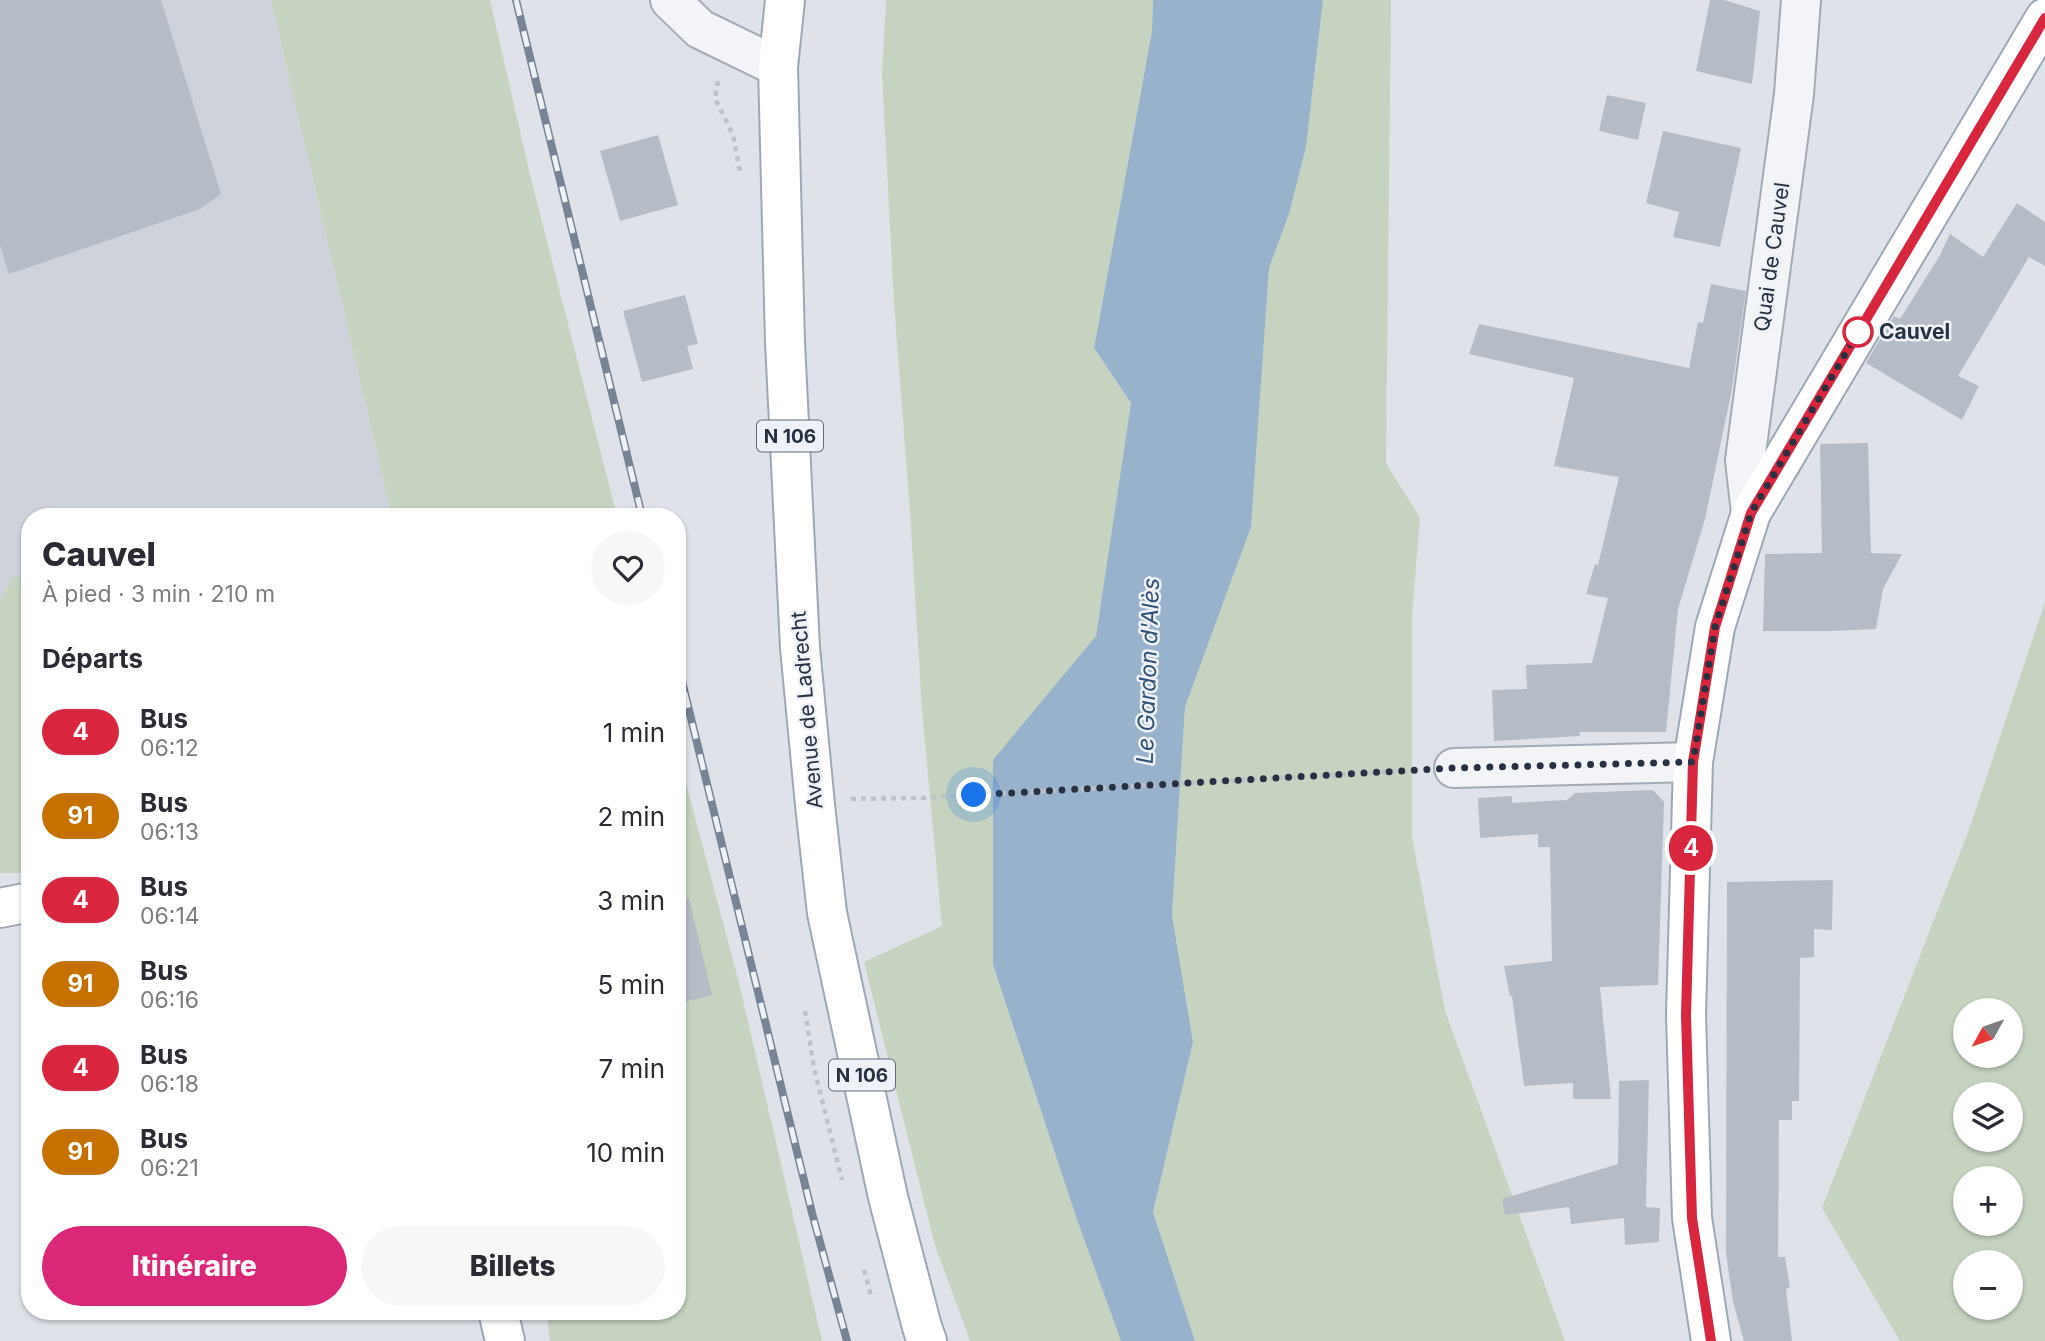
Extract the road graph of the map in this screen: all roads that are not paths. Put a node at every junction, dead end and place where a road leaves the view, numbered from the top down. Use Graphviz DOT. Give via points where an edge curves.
graph roads {
  1 [pos="670,0"];
  2 [pos="785,0"];
  3 [pos="1801,0"];
  4 [pos="2045,18"];
  5 [pos="778,67"];
  6 [pos="1751,513"];
  7 [pos="1693,762"];
  8 [pos="1454,768"];
  9 [pos="21,904"];
  10 [pos="0,908"];
  11 [pos="500,1320"];
  12 [pos="505,1341"];
  13 [pos="927,1341"];
  14 [pos="1711,1341"];
  1 -- 5 [label="street" via="700,29"];
  2 -- 5 [label="main road, N 106"];
  3 -- 6 [label="street, Quai de Cauvel" via="1794,94 1745,460"];
  4 -- 6 [label="main road"];
  5 -- 13 [label="main road, Avenue de Ladrecht / N 106" via="800,648 827,913 888,1197"];
  6 -- 7 [label="main road" via="1715,627"];
  7 -- 8 [label="street"];
  7 -- 14 [label="main road" via="1686,1015 1692,1205"];
  9 -- 10 [label="main road"];
  11 -- 12 [label="main road"];
}
